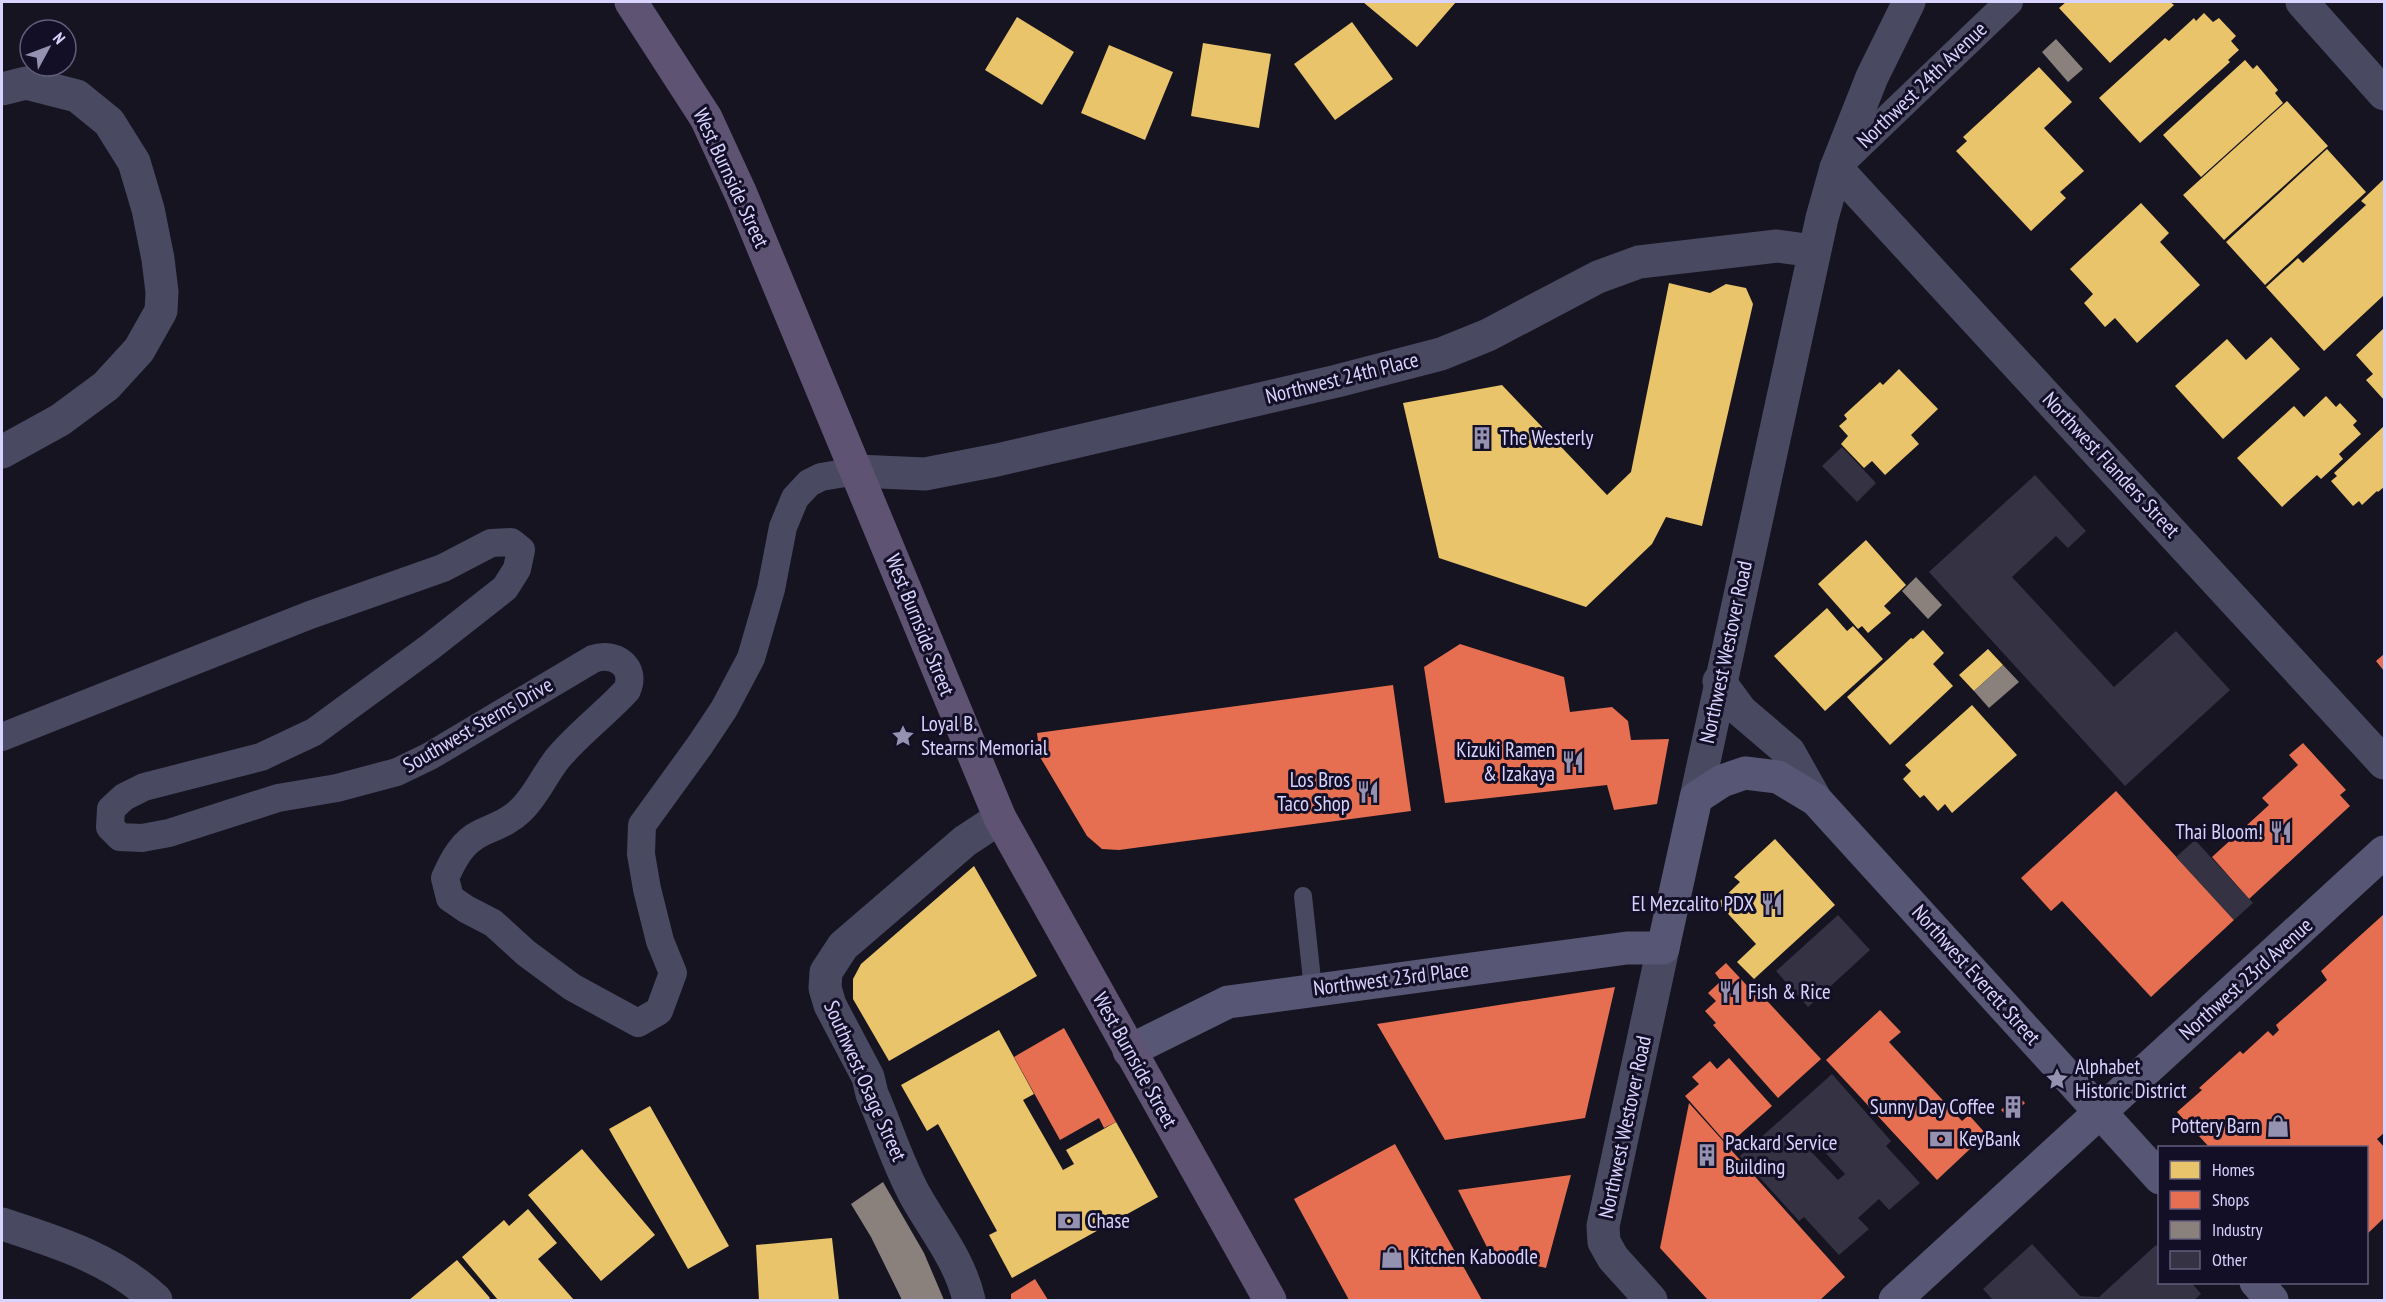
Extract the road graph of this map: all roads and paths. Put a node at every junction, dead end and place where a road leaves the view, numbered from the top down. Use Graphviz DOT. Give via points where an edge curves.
graph roads {
  1 [pos="631,2"];
  2 [pos="1909,2"];
  3 [pos="2009,2"];
  4 [pos="2302,2"];
  5 [pos="2,89"];
  6 [pos="2385,93"];
  7 [pos="1836,168"];
  8 [pos="1814,251"];
  9 [pos="2,453"];
  10 [pos="856,471"];
  11 [pos="1719,681"];
  12 [pos="2,737"];
  13 [pos="2385,763"];
  14 [pos="1696,798"];
  15 [pos="1816,800"];
  16 [pos="1000,818"];
  17 [pos="2385,852"];
  18 [pos="1303,896"];
  19 [pos="1663,948"];
  20 [pos="1313,989"];
  21 [pos="1130,1051"];
  22 [pos="2100,1113"];
  23 [pos="2158,1176"];
  24 [pos="2,1224"];
  25 [pos="2258,1284"];
  26 [pos="156,1300"];
  27 [pos="969,1300"];
  28 [pos="1270,1300"];
  29 [pos="1651,1300"];
  30 [pos="1895,1300"];
  31 [pos="2272,1300"];
  1 -- 10 [label="main road, West Burnside Street" via="706,118"];
  2 -- 7 [label="street, Northwest Westover Road" via="1872,77"];
  3 -- 7 [label="street, Northwest 24th Avenue"];
  4 -- 6 [label="street"];
  5 -- 9 [label="street" via="26,83 77,96 109,123 134,162 148,209 162,292 160,311 139,350 106,386 60,420"];
  7 -- 8 [label="street, Northwest Westover Road"];
  7 -- 13 [label="street, Northwest Flanders Street"];
  8 -- 10 [label="street, Northwest 24th Place" via="1777,246 1639,262 1598,277 1464,346 1337,381 925,474"];
  8 -- 11 [label="street, Northwest Westover Road"];
  10 -- 12 [label="street, Southwest Sterns Drive" via="821,477 795,498 783,527 771,589 751,658 724,709 642,825 641,854 647,890 660,941 674,973 659,1011 638,1023 572,987 492,923 450,898 445,878 463,845 522,810 560,756 627,690 630,673 618,659 593,659 397,772 278,798 169,834 120,837 110,826 111,809 144,787 261,757 314,732 505,588 517,569 521,550 511,542 491,543 443,568 300,619"];
  10 -- 16 [label="main road, West Burnside Street"];
  11 -- 14 [label="street, Northwest Westover Road"];
  11 -- 15 [label="street, Northwest Everett Street" via="1741,711 1789,752"];
  14 -- 15 [label="main road, Northwest Everett Street" via="1722,781 1744,773 1778,777"];
  14 -- 19 [label="main road, Northwest Westover Road"];
  15 -- 22 [label="main road, Northwest Everett Street"];
  16 -- 21 [label="main road, West Burnside Street"];
  16 -- 27 [label="street, Southwest Osage Street" via="965,841 843,946 826,972 830,1005 868,1077 915,1196 954,1257"];
  17 -- 22 [label="main road, Northwest 23rd Avenue"];
  18 -- 20 [label="lane"];
  19 -- 20 [label="main road, Northwest 23rd Place" via="1627,948"];
  19 -- 29 [label="street, Northwest Westover Road" via="1603,1226 1604,1242 1613,1258"];
  20 -- 21 [label="main road, Northwest 23rd Place" via="1228,1002"];
  21 -- 28 [label="main road, West Burnside Street"];
  22 -- 23 [label="main road, Northwest Everett Street"];
  22 -- 30 [label="main road, Northwest 23rd Avenue"];
  24 -- 26 [label="street" via="78,1250 114,1268"];
  25 -- 31 [label="main road"];
}
